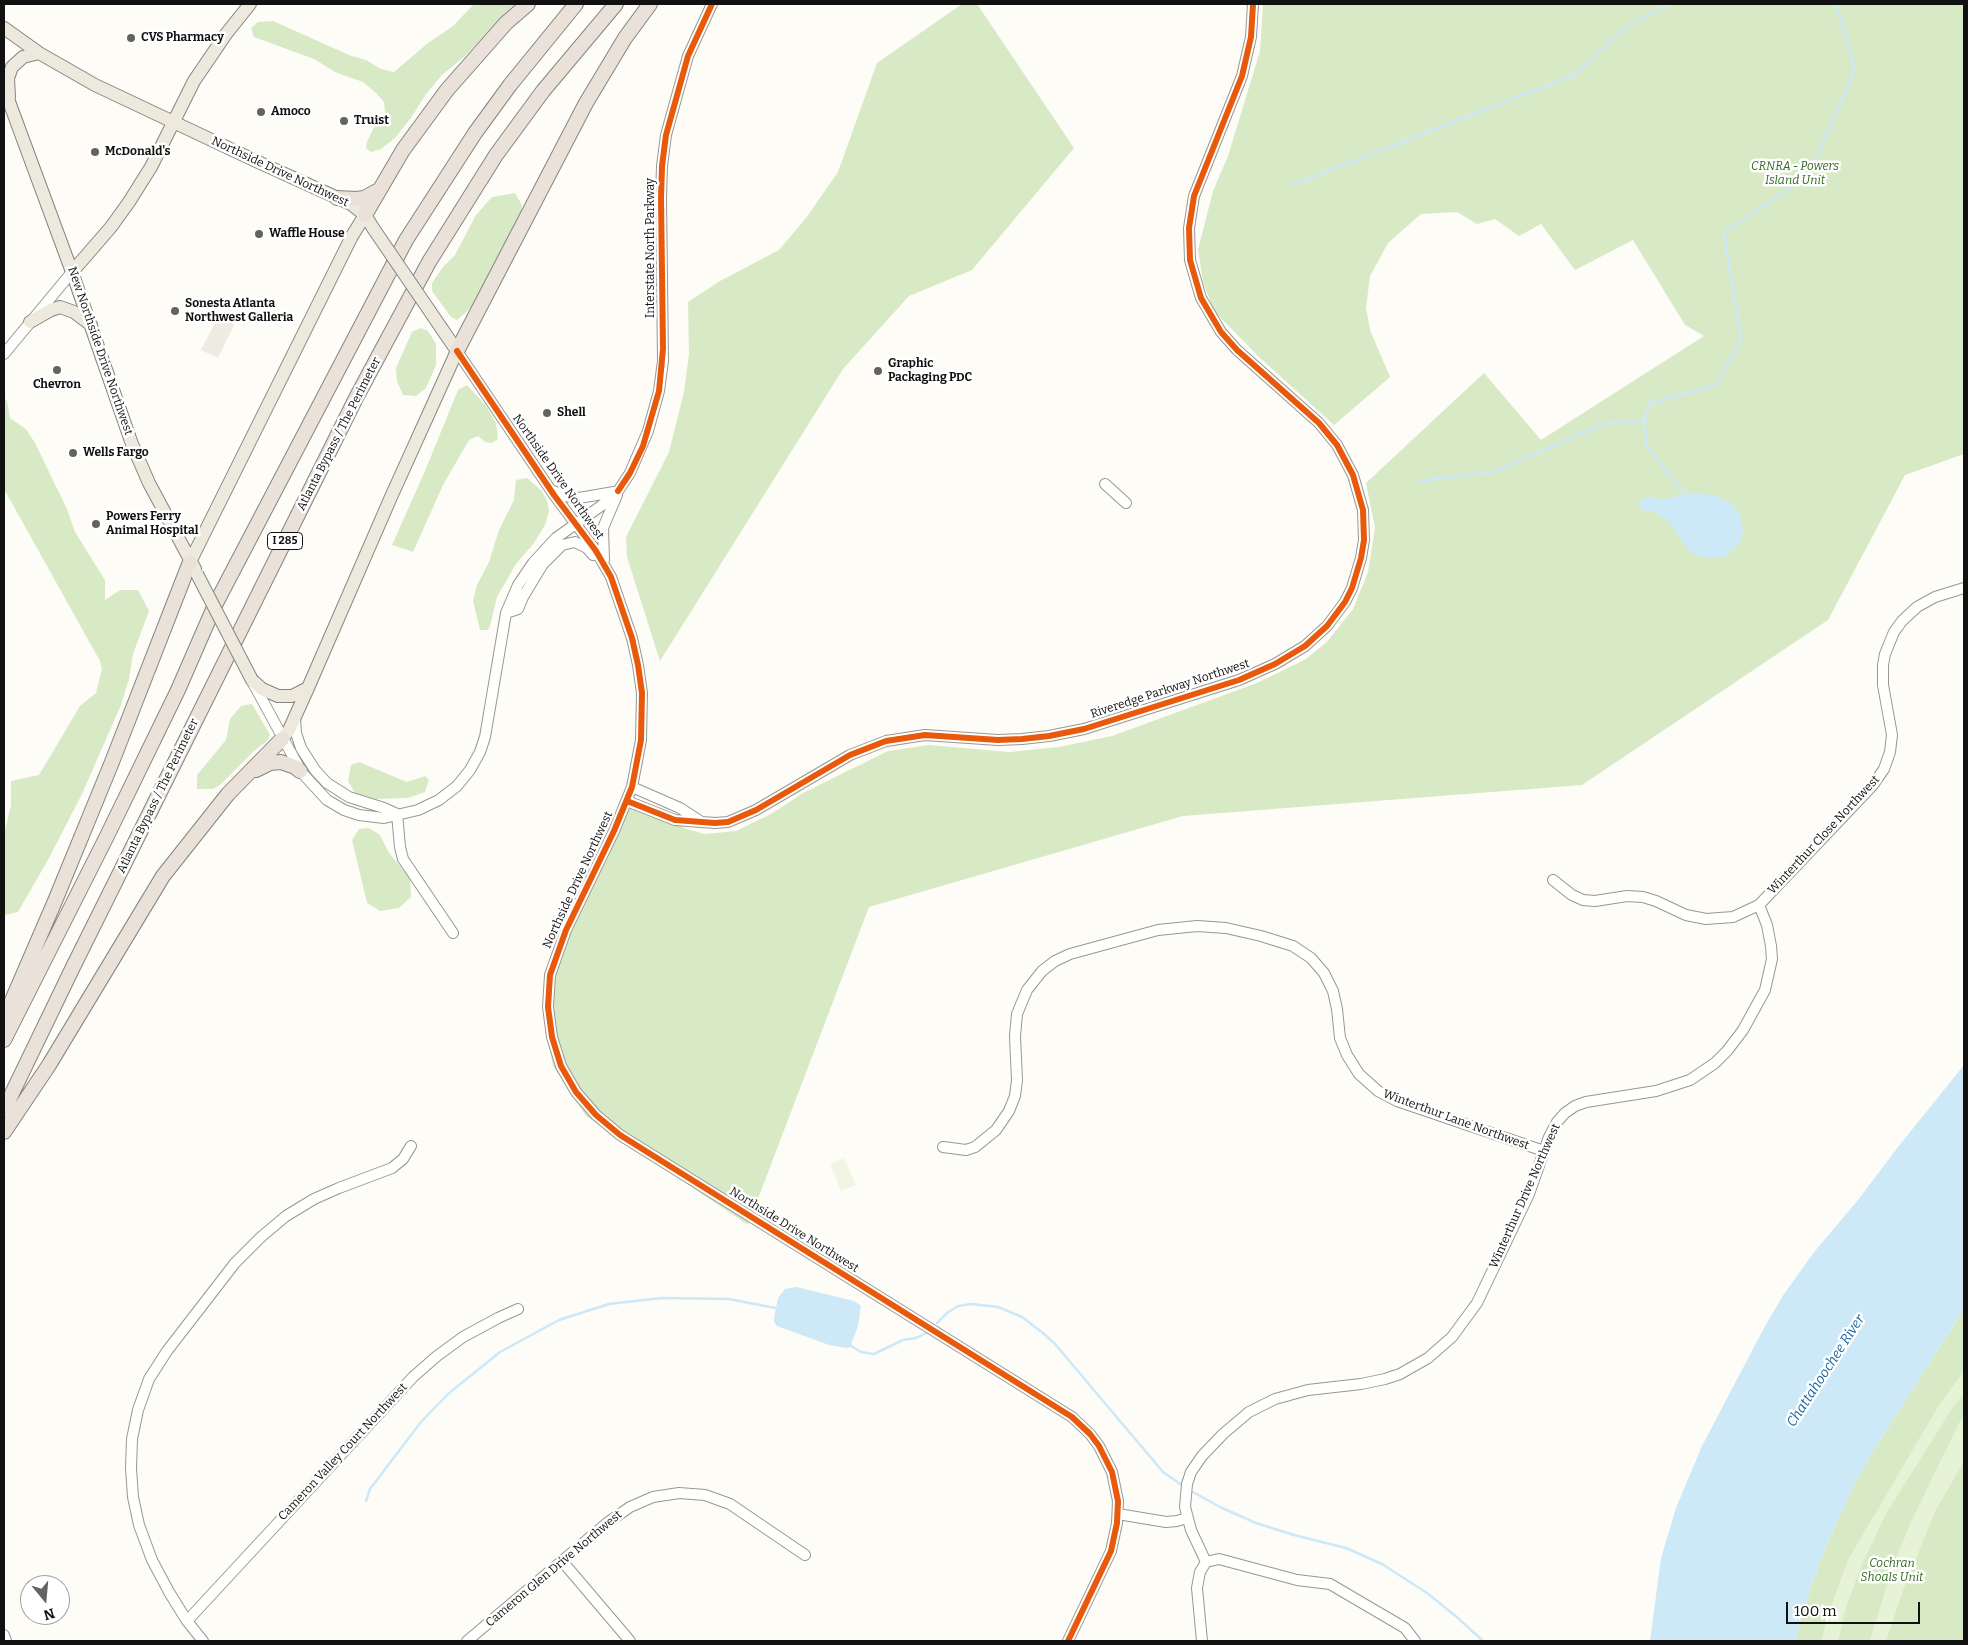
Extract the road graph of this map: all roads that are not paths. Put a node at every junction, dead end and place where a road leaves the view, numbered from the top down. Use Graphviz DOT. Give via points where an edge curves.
graph roads {
  1 [pos="250,4"];
  2 [pos="528,4"];
  3 [pos="576,4"];
  4 [pos="616,4"];
  5 [pos="650,4"];
  6 [pos="712,4"];
  7 [pos="1253,4"];
  8 [pos="4,28"];
  9 [pos="39,53"];
  10 [pos="4,88"];
  11 [pos="10,102"];
  12 [pos="173,121"];
  13 [pos="380,189"];
  14 [pos="337,198"];
  15 [pos="365,215"];
  16 [pos="72,272"];
  17 [pos="30,322"];
  18 [pos="91,326"];
  19 [pos="457,351"];
  20 [pos="4,354"];
  21 [pos="1105,484"];
  22 [pos="551,490"];
  23 [pos="619,490"];
  24 [pos="1126,503"];
  25 [pos="575,524"];
  26 [pos="605,566"];
  27 [pos="194,568"];
  28 [pos="1964,588"];
  29 [pos="506,613"];
  30 [pos="252,680"];
  31 [pos="308,688"];
  32 [pos="295,717"];
  33 [pos="282,739"];
  34 [pos="300,771"];
  35 [pos="243,778"];
  36 [pos="632,787"];
  37 [pos="627,801"];
  38 [pos="397,814"];
  39 [pos="700,821"];
  40 [pos="1553,880"];
  41 [pos="1758,905"];
  42 [pos="453,933"];
  43 [pos="4,1019"];
  44 [pos="4,1040"];
  45 [pos="4,1110"];
  46 [pos="4,1132"];
  47 [pos="411,1146"];
  48 [pos="943,1147"];
  49 [pos="1544,1151"];
  50 [pos="518,1309"];
  51 [pos="1118,1514"];
  52 [pos="1187,1518"];
  53 [pos="805,1555"];
  54 [pos="562,1561"];
  55 [pos="1206,1562"];
  56 [pos="187,1621"];
  57 [pos="4,1635"];
  58 [pos="6,1641"];
  59 [pos="203,1641"];
  60 [pos="467,1641"];
  61 [pos="630,1641"];
  62 [pos="1068,1641"];
  63 [pos="1202,1641"];
  64 [pos="1415,1641"];
  1 -- 12 [label="main road" via="194,81"];
  2 -- 13 [label="highway" via="506,23 446,90"];
  3 -- 44 [label="highway, I 285" via="510,85 406,240 215,605 162,725"];
  4 -- 45 [label="highway, Atlanta Bypass / The Perimeter / I 285" via="543,90 502,147 429,262 357,396"];
  5 -- 19 [label="highway" via="625,38 586,103"];
  6 -- 23 [label="street, Interstate North Parkway" via="688,56 666,135 661,198 664,349 661,376 643,446"];
  7 -- 39 [label="street, Riveredge Parkway Northwest" via="1251,37 1242,76 1194,196 1189,228 1190,260 1201,298 1221,332 1319,423 1337,445 1353,475 1362,510 1364,540 1358,572 1345,602 1327,626 1305,646 1239,680 1084,729 1049,736 998,740 925,735 886,741 850,755 742,818 715,823"];
  8 -- 9 [label="main road, Northside Drive Northwest"];
  9 -- 11 [label="main road" via="23,57 12,67 8,78"];
  9 -- 12 [label="main road, Northside Drive Northwest" via="95,85"];
  10 -- 11 [label="main road, New Northside Drive Northwest"];
  11 -- 16 [label="main road, New Northside Drive Northwest"];
  12 -- 14 [label="main road, Northside Drive Northwest"];
  12 -- 16 [label="main road" via="151,167 129,202"];
  13 -- 14 [label="highway" via="364,198"];
  13 -- 15 [label="highway"];
  14 -- 15 [label="main road, Northside Drive Northwest"];
  15 -- 19 [label="main road, Northside Drive Northwest, bridge"];
  15 -- 27 [label="main road" via="352,236"];
  16 -- 17 [label="street"];
  16 -- 18 [label="main road, New Northside Drive Northwest"];
  17 -- 18 [label="main road" via="60,308 74,312"];
  17 -- 20 [label="street"];
  18 -- 27 [label="main road, New Northside Drive Northwest" via="141,465"];
  19 -- 22 [label="street, Northside Drive Northwest"];
  19 -- 31 [label="main road"];
  21 -- 24 [label="street"];
  22 -- 23 [label="street" via="579,498"];
  22 -- 25 [label="street, Northside Drive Northwest"];
  23 -- 25 [label="street, Interstate North Parkway"];
  23 -- 26 [label="street" via="603,528"];
  25 -- 26 [label="street, Northside Drive Northwest"];
  25 -- 29 [label="street, New Northside Drive Northwest" via="532,563"];
  26 -- 29 [label="street" via="587,548 575,542 562,546 543,564 518,609"];
  26 -- 36 [label="street, Northside Drive Northwest" via="632,638 642,693 641,740"];
  27 -- 30 [label="main road, New Northside Drive Northwest, bridge"];
  27 -- 43 [label="highway"];
  28 -- 41 [label="street, Winterthur Close Northwest" via="1934,597 1917,607 1894,632 1883,665 1883,685 1892,735 1884,769 1873,785"];
  29 -- 38 [label="street, New Northside Drive Northwest" via="485,737 473,766 457,786 439,800 418,810"];
  30 -- 31 [label="main road" via="278,696 292,696"];
  30 -- 33 [label="street, New Northside Drive Northwest"];
  31 -- 32 [label="main road"];
  32 -- 33 [label="main road"];
  32 -- 38 [label="street" via="301,748 327,783 349,797"];
  33 -- 34 [label="street, New Northside Drive Northwest"];
  33 -- 35 [label="highway"];
  34 -- 35 [label="highway" via="288,763 276,762"];
  34 -- 38 [label="street, New Northside Drive Northwest" via="319,794 335,806 372,817"];
  35 -- 46 [label="highway" via="163,876 49,1065"];
  36 -- 37 [label="street, Northside Drive Northwest"];
  36 -- 39 [label="street, Riveredge Parkway Northwest" via="680,808"];
  37 -- 39 [label="street, Riveredge Parkway Northwest" via="675,820"];
  37 -- 51 [label="street, Northside Drive Northwest" via="566,930 550,975 548,1007 552,1037 561,1066 576,1092 620,1135 1072,1417 1090,1434 1106,1459 1115,1486"];
  38 -- 42 [label="street" via="404,859"];
  40 -- 41 [label="street, Winterthur Close Northwest" via="1572,896 1583,900 1643,897 1686,915 1706,919 1733,917"];
  41 -- 49 [label="street, Winterthur Drive Northwest" via="1772,946 1770,974 1758,1005 1727,1051 1703,1072 1676,1086 1575,1106 1557,1122"];
  47 -- 56 [label="street" via="392,1168 314,1200 286,1216 261,1237 230,1271 149,1379 132,1439 133,1496 139,1525 152,1560"];
  48 -- 49 [label="street, Winterthur Lane Northwest" via="966,1150 975,1147 996,1130 1009,1111 1017,1080 1017,1014 1027,990 1042,971 1070,954 1158,930 1197,926 1226,928 1261,936 1293,946 1311,958 1333,990 1340,1038 1347,1056 1359,1074 1378,1091 1397,1101"];
  49 -- 52 [label="street, Winterthur Drive Northwest" via="1529,1194 1477,1303 1452,1337 1428,1358 1394,1376 1361,1384 1308,1390 1276,1399 1249,1412 1223,1434 1191,1472 1186,1494"];
  50 -- 56 [label="street, Cameron Valley Court Northwest" via="463,1337 412,1377"];
  51 -- 52 [label="street" via="1166,1522"];
  51 -- 62 [label="street, Northside Drive Northwest" via="1111,1551"];
  52 -- 55 [label="street, Winterthur Drive Northwest"];
  53 -- 54 [label="street, Cameron Glen Drive Northwest" via="730,1504 705,1495 679,1493 653,1497 630,1507 607,1522"];
  54 -- 60 [label="street, Cameron Glen Drive Northwest"];
  54 -- 61 [label="street"];
  55 -- 63 [label="street" via="1197,1588"];
  55 -- 64 [label="street" via="1219,1559 1297,1580 1330,1584 1404,1628"];
  56 -- 59 [label="street"];
  57 -- 58 [label="street"];
}
